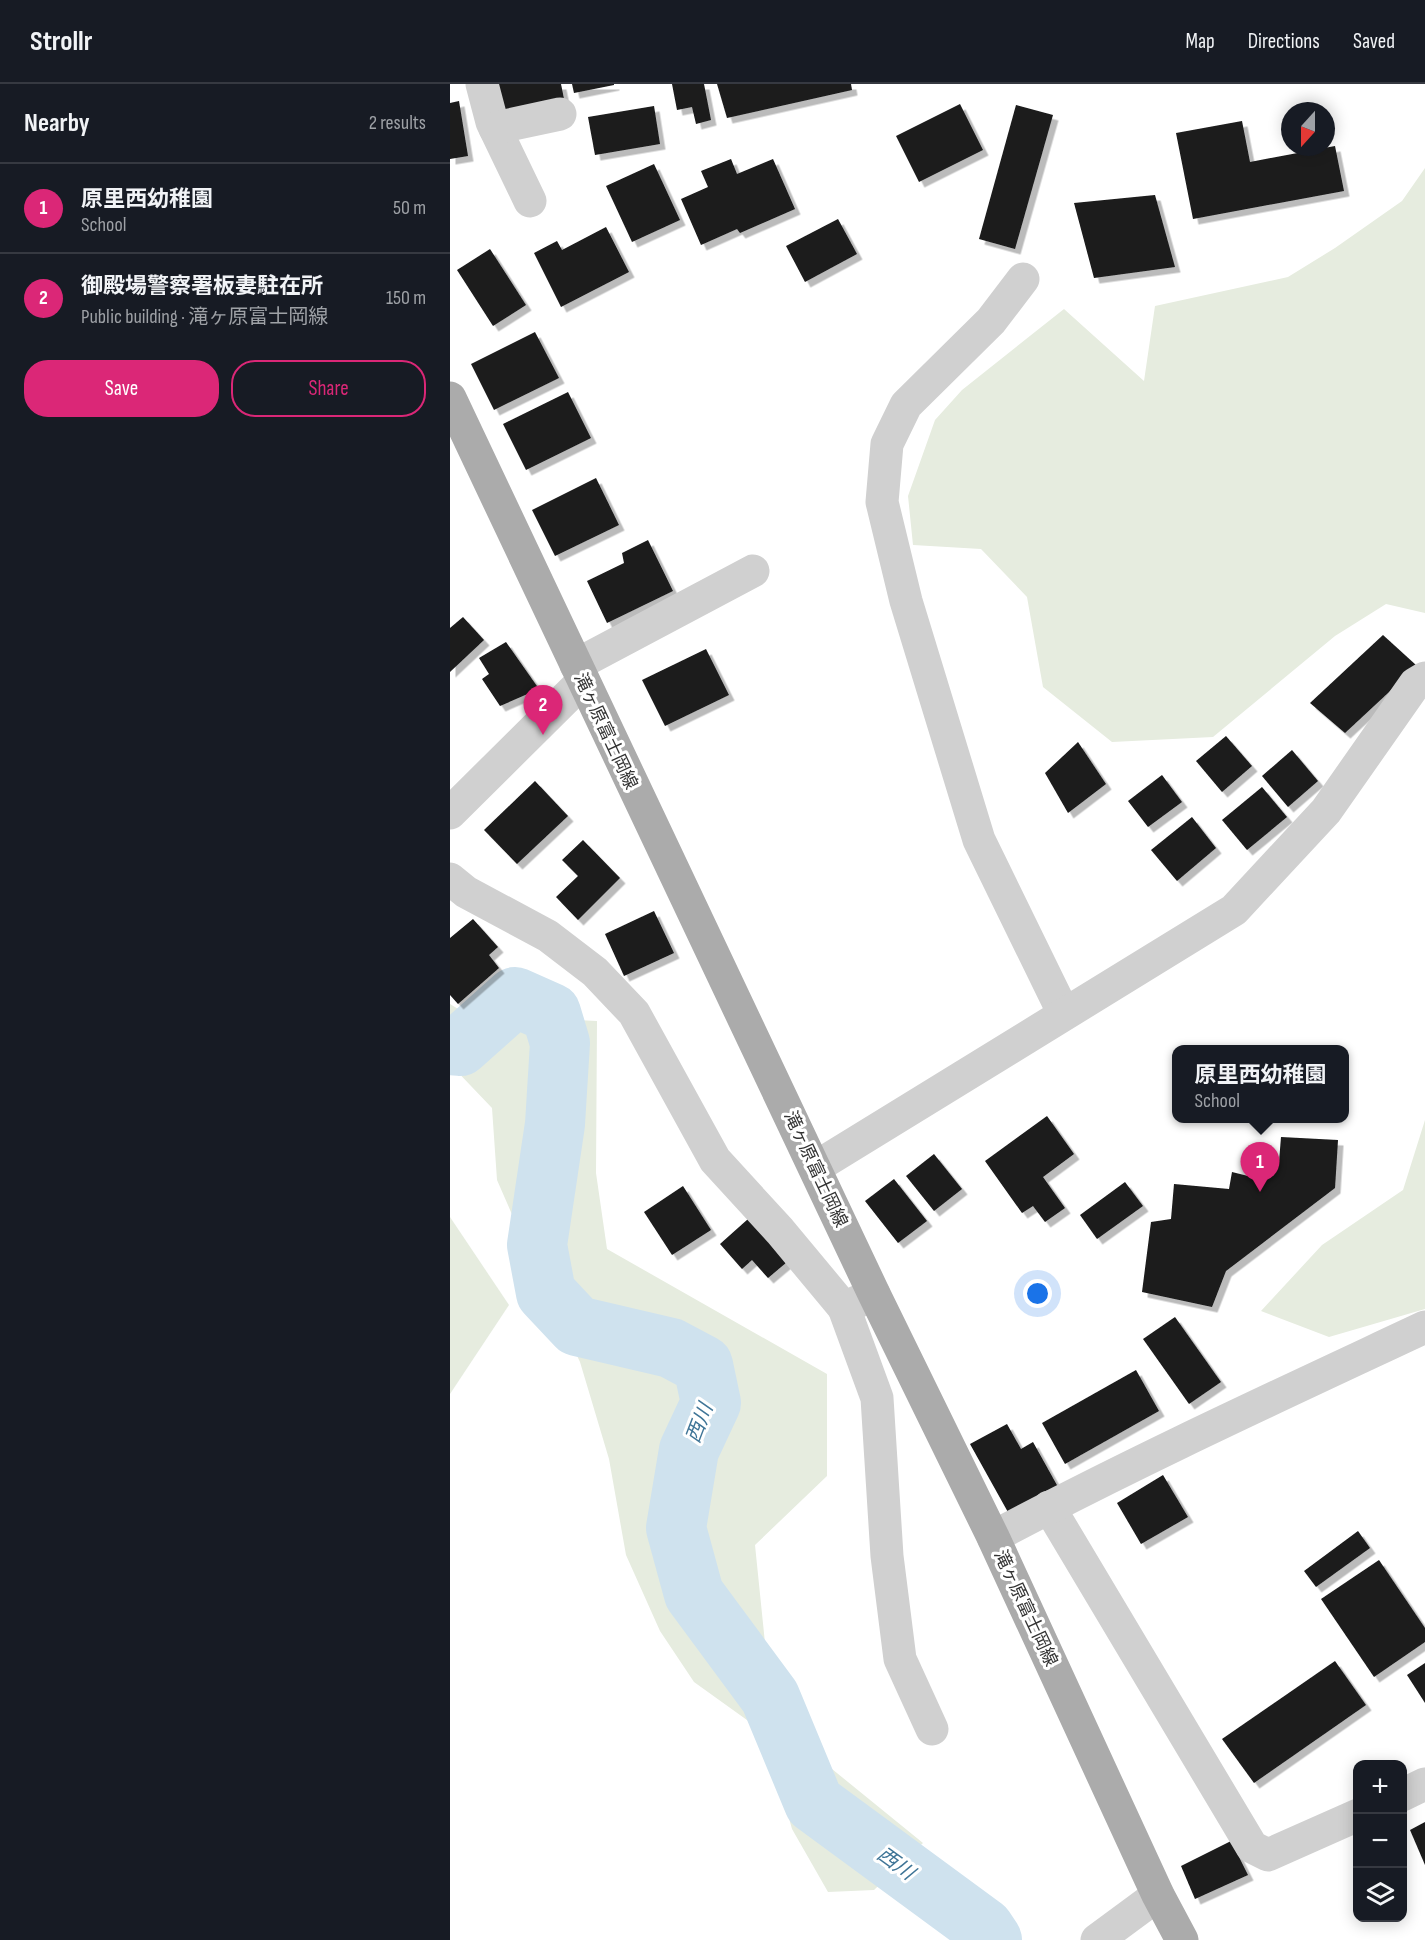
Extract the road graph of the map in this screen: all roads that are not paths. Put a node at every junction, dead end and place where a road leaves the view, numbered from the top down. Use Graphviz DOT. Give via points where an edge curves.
graph roads {
  1 [pos="482,84"];
  2 [pos="560,114"];
  3 [pos="495,128"];
  4 [pos="530,201"];
  5 [pos="1023,279"];
  6 [pos="450,398"];
  7 [pos="753,571"];
  8 [pos="579,673"];
  9 [pos="1425,678"];
  10 [pos="450,813"];
  11 [pos="450,879"];
  12 [pos="1064,1014"];
  13 [pos="816,1167"];
  14 [pos="874,1294"];
  15 [pos="843,1308"];
  16 [pos="1425,1327"];
  17 [pos="1049,1508"];
  18 [pos="993,1537"];
  19 [pos="932,1729"];
  20 [pos="1425,1785"];
  21 [pos="1407,1793"];
  22 [pos="1353,1817"];
  23 [pos="1158,1895"];
  24 [pos="1097,1940"];
  25 [pos="1182,1940"];
  1 -- 3 [label="street"];
  2 -- 3 [label="street"];
  3 -- 4 [label="street"];
  5 -- 12 [label="street" via="991,321 906,405 887,444 882,502 906,601 979,840"];
  6 -- 8 [label="main road, 滝ヶ原富士岡線"];
  7 -- 8 [label="street"];
  8 -- 10 [label="street"];
  8 -- 13 [label="main road, 滝ヶ原富士岡線"];
  9 -- 12 [label="street" via="1415,684 1326,811 1234,910"];
  11 -- 15 [label="street" via="466,892 548,936 595,972 634,1013 715,1160"];
  12 -- 13 [label="street"];
  13 -- 14 [label="main road, 滝ヶ原富士岡線"];
  14 -- 15 [label="street"];
  14 -- 18 [label="main road, 滝ヶ原富士岡線"];
  15 -- 19 [label="street" via="877,1398 887,1556 900,1659"];
  16 -- 17 [label="street"];
  17 -- 18 [label="street"];
  17 -- 22 [label="street" via="1252,1847 1268,1855"];
  18 -- 23 [label="main road, 滝ヶ原富士岡線"];
  20 -- 21 [label="street"];
  23 -- 24 [label="street"];
  23 -- 25 [label="main road, 滝ヶ原富士岡線"];
}
